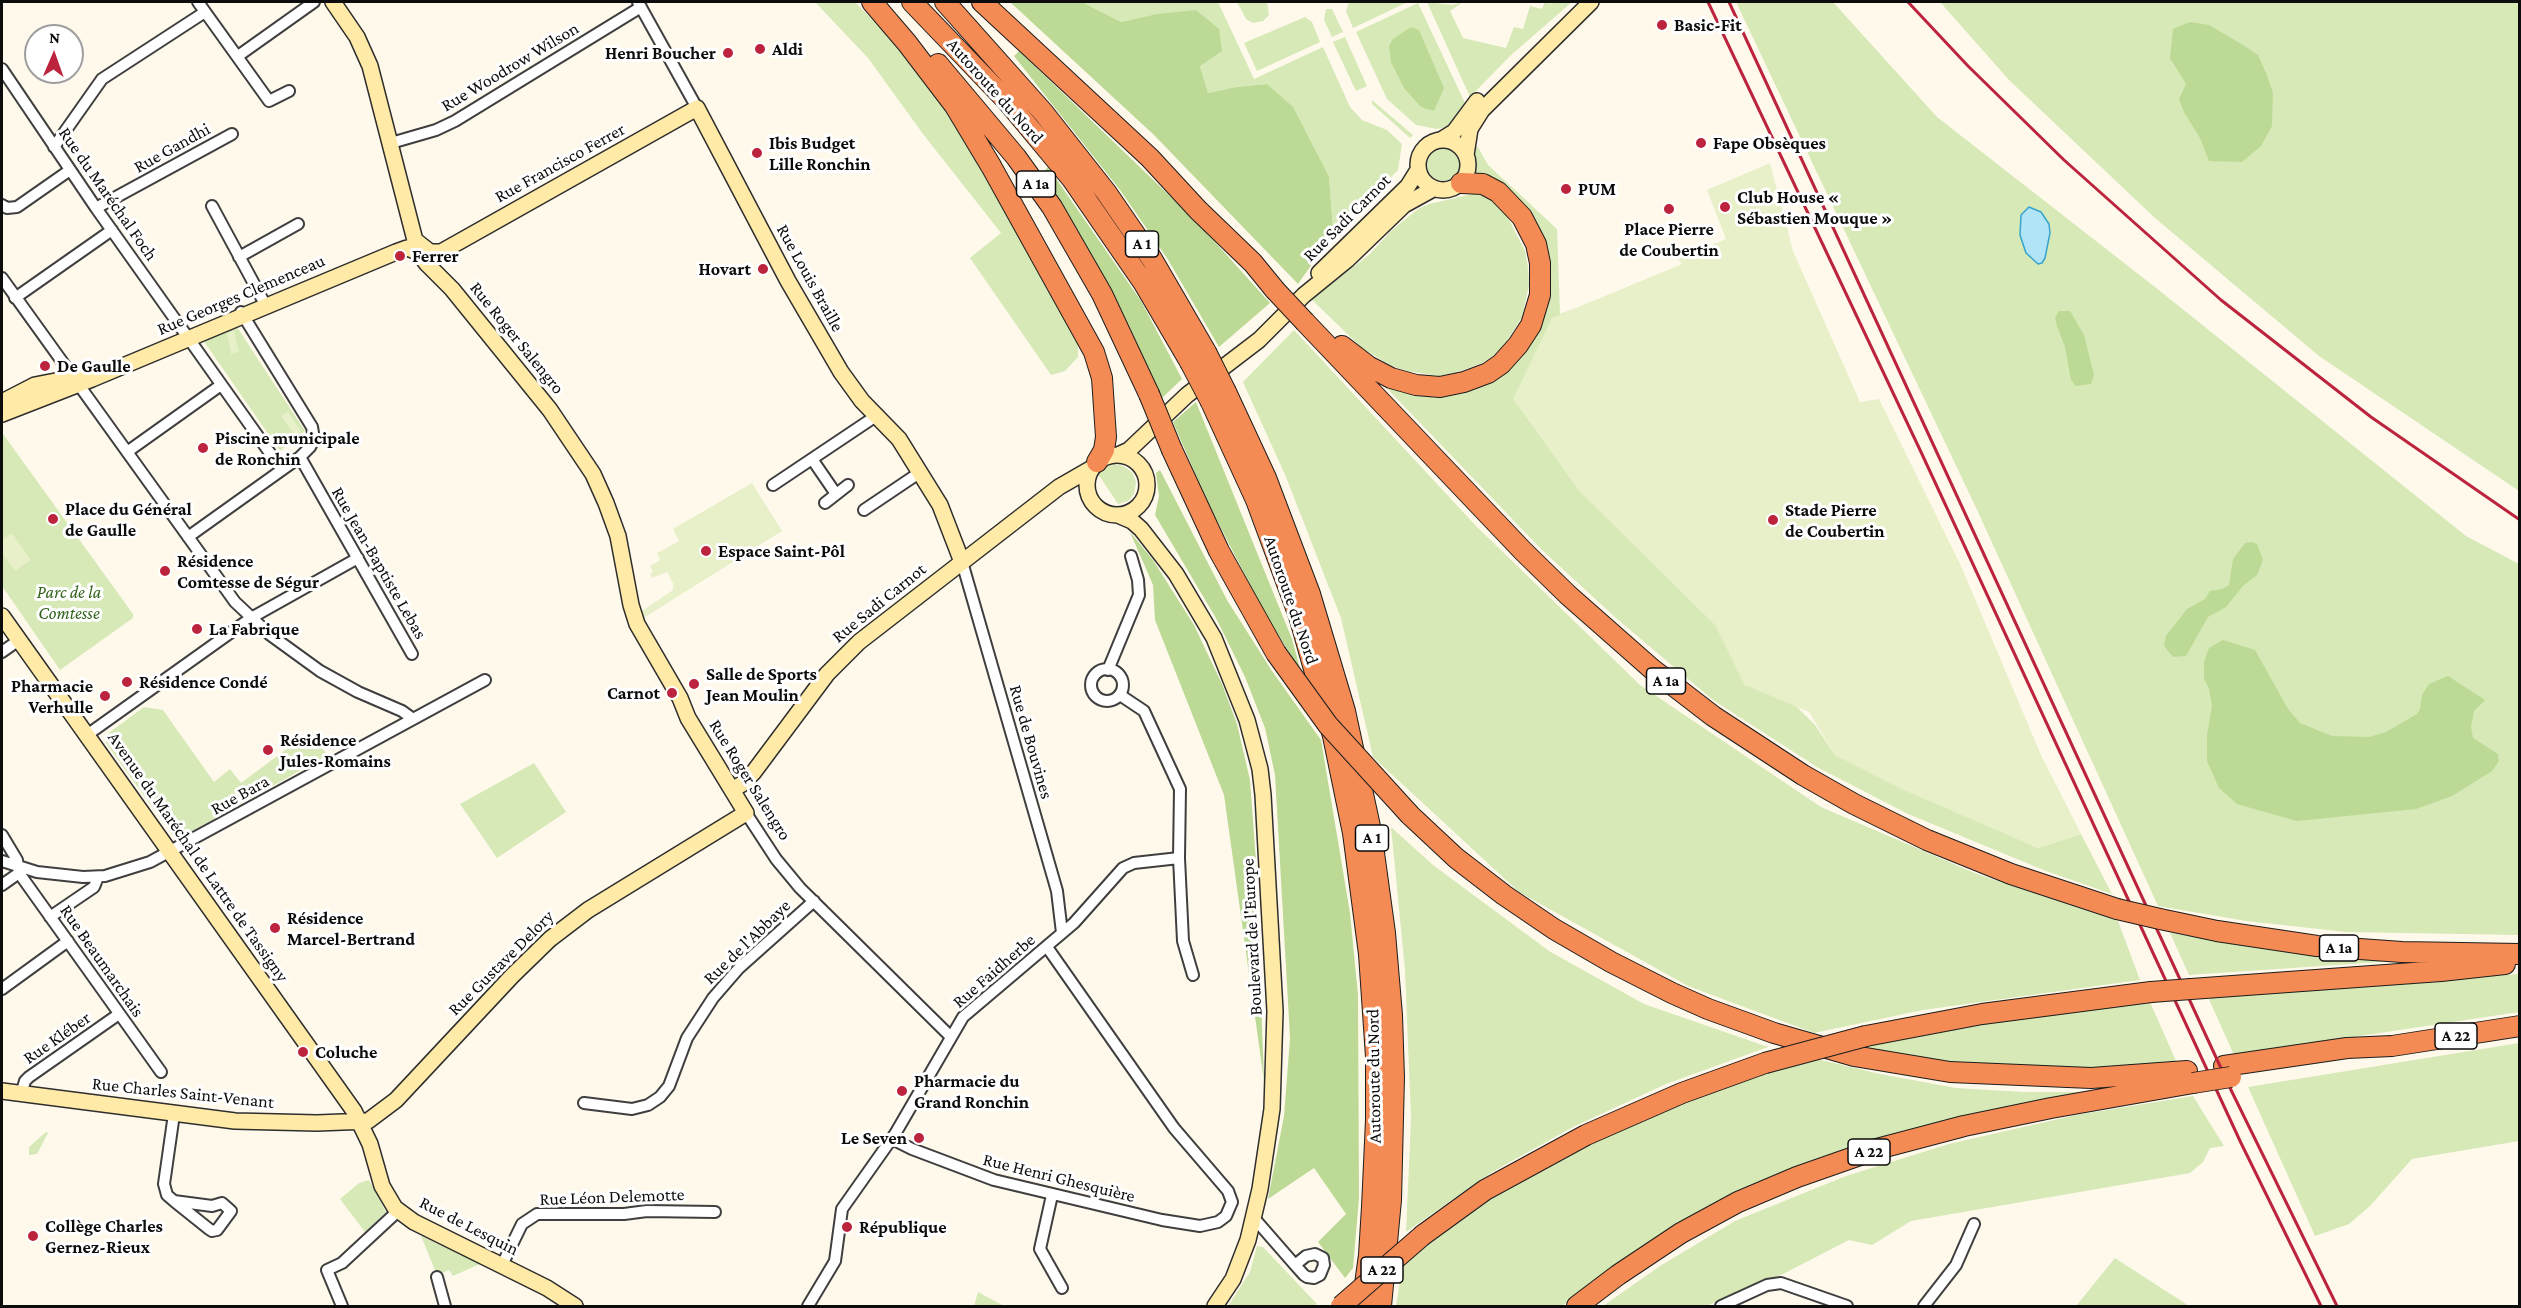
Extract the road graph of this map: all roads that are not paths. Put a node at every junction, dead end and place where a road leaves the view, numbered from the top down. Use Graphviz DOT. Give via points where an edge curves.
graph roads {
  1 [pos="198,2"];
  2 [pos="314,2"];
  3 [pos="333,2"];
  4 [pos="872,2"];
  5 [pos="882,2"];
  6 [pos="912,2"];
  7 [pos="945,2"];
  8 [pos="982,2"];
  9 [pos="1585,2"];
  10 [pos="1591,2"];
  11 [pos="639,4"];
  12 [pos="205,12"];
  13 [pos="238,56"];
  14 [pos="2,69"];
  15 [pos="290,91"];
  16 [pos="697,108"];
  17 [pos="232,134"];
  18 [pos="1442,140"];
  19 [pos="391,142"];
  20 [pos="54,147"];
  21 [pos="1466,155"];
  22 [pos="70,170"];
  23 [pos="1418,170"];
  24 [pos="1461,183"];
  25 [pos="1433,189"];
  26 [pos="2,205"];
  27 [pos="212,207"];
  28 [pos="96,208"];
  29 [pos="298,224"];
  30 [pos="112,230"];
  31 [pos="416,246"];
  32 [pos="441,252"];
  33 [pos="239,257"];
  34 [pos="2,278"];
  35 [pos="452,289"];
  36 [pos="1304,295"];
  37 [pos="15,298"];
  38 [pos="264,303"];
  39 [pos="241,313"];
  40 [pos="1308,319"];
  41 [pos="187,335"];
  42 [pos="1198,357"];
  43 [pos="76,381"];
  44 [pos="221,385"];
  45 [pos="1218,397"];
  46 [pos="2,402"];
  47 [pos="2,414"];
  48 [pos="876,416"];
  49 [pos="1156,423"];
  50 [pos="127,452"];
  51 [pos="1118,455"];
  52 [pos="300,457"];
  53 [pos="812,459"];
  54 [pos="1094,465"];
  55 [pos="282,470"];
  56 [pos="1143,471"];
  57 [pos="919,473"];
  58 [pos="848,484"];
  59 [pos="773,485"];
  60 [pos="836,494"];
  61 [pos="1048,497"];
  62 [pos="1090,498"];
  63 [pos="1143,498"];
  64 [pos="825,502"];
  65 [pos="864,510"];
  66 [pos="1118,514"];
  67 [pos="188,537"];
  68 [pos="1131,556"];
  69 [pos="358,558"];
  70 [pos="962,562"];
  71 [pos="1176,574"];
  72 [pos="2,616"];
  73 [pos="251,618"];
  74 [pos="19,640"];
  75 [pos="2,652"];
  76 [pos="412,654"];
  77 [pos="1108,670"];
  78 [pos="485,680"];
  79 [pos="1120,695"];
  80 [pos="413,718"];
  81 [pos="87,735"];
  82 [pos="732,790"];
  83 [pos="746,813"];
  84 [pos="2,835"];
  85 [pos="170,853"];
  86 [pos="1179,858"];
  87 [pos="2,861"];
  88 [pos="20,871"];
  89 [pos="98,877"];
  90 [pos="2,885"];
  91 [pos="814,902"];
  92 [pos="51,917"];
  93 [pos="1062,933"];
  94 [pos="68,941"];
  95 [pos="1047,947"];
  96 [pos="2520,954"];
  97 [pos="2520,962"];
  98 [pos="1193,975"];
  99 [pos="2,989"];
  100 [pos="119,1014"];
  101 [pos="2520,1026"];
  102 [pos="951,1037"];
  103 [pos="161,1072"];
  104 [pos="2190,1077"];
  105 [pos="2,1091"];
  106 [pos="21,1094"];
  107 [pos="584,1103"];
  108 [pos="174,1114"];
  109 [pos="361,1122"];
  110 [pos="892,1139"];
  111 [pos="1052,1195"];
  112 [pos="174,1201"];
  113 [pos="398,1211"];
  114 [pos="715,1212"];
  115 [pos="1254,1218"];
  116 [pos="1974,1224"];
  117 [pos="1295,1264"];
  118 [pos="502,1265"];
  119 [pos="436,1278"];
  120 [pos="1062,1288"];
  121 [pos="342,1306"];
  122 [pos="445,1306"];
  123 [pos="575,1306"];
  124 [pos="808,1306"];
  125 [pos="1215,1306"];
  126 [pos="1341,1306"];
  127 [pos="1362,1306"];
  128 [pos="1381,1306"];
  129 [pos="1577,1306"];
  130 [pos="1720,1306"];
  131 [pos="1847,1306"];
  132 [pos="1924,1306"];
  1 -- 12 [label="street"];
  2 -- 13 [label="street"];
  3 -- 19 [label="street, Rue Roger Salengro" via="363,49"];
  4 -- 54 [label="highway" via="955,106 1094,352 1102,378 1106,437 1104,450"];
  5 -- 104 [label="highway, A 1a, bridge" via="976,108 1052,207 1102,294 1219,551 1276,653 1334,731 1410,815 1456,858 1571,940 1672,993 1774,1033 1854,1056 1950,1072 2091,1078"];
  6 -- 42 [label="highway, Autoroute du Nord / A 1" via="1007,101 1072,179"];
  7 -- 42 [label="highway, Autoroute du Nord / A 1" via="1043,112 1106,192 1157,268"];
  8 -- 40 [label="highway, A 1a, bridge" via="1133,142"];
  9 -- 18 [label="street" via="1518,58 1481,96 1454,132"];
  10 -- 21 [label="street" via="1482,110 1468,134"];
  11 -- 16 [label="street, Rue Louis Braille"];
  11 -- 19 [label="street, Rue Woodrow Wilson" via="455,121"];
  12 -- 13 [label="street"];
  12 -- 20 [label="street" via="102,79"];
  13 -- 15 [label="street" via="269,101"];
  14 -- 20 [label="street, Rue du Maréchal Foch"];
  16 -- 32 [label="street, Rue Francisco Ferrer"];
  16 -- 48 [label="street, Rue Louis Braille" via="817,333 844,378"];
  17 -- 28 [label="street, Rue Gandhi"];
  18 -- 21 [label="street" via="1456,144"];
  18 -- 23 [label="street" via="1423,150"];
  19 -- 31 [label="street, Rue Roger Salengro"];
  20 -- 22 [label="street, Rue du Maréchal Foch"];
  21 -- 24 [label="street" via="1468,170"];
  22 -- 26 [label="street" via="16,207"];
  22 -- 28 [label="street, Rue du Maréchal Foch"];
  23 -- 25 [label="street"];
  23 -- 36 [label="street, Rue Sadi Carnot" via="1408,186 1322,270"];
  24 -- 25 [label="street" via="1449,190"];
  24 -- 40 [label="highway" via="1483,184 1509,201 1528,225 1539,257 1541,287 1533,319 1501,364 1456,385 1407,383 1360,361"];
  25 -- 36 [label="street, Rue Sadi Carnot" via="1404,205"];
  27 -- 33 [label="street"];
  28 -- 30 [label="street, Rue du Maréchal Foch"];
  29 -- 33 [label="street"];
  30 -- 37 [label="street"];
  30 -- 41 [label="street, Rue du Maréchal Foch"];
  31 -- 32 [label="street"];
  31 -- 35 [label="street, Rue Roger Salengro" via="427,264"];
  31 -- 38 [label="street, Rue Georges Clemenceau" via="402,242"];
  32 -- 35 [label="street, Rue Roger Salengro" via="436,265"];
  33 -- 38 [label="street"];
  34 -- 37 [label="street"];
  35 -- 82 [label="street, Rue Roger Salengro" via="550,410 593,474 616,529 637,624"];
  36 -- 49 [label="street, Rue Sadi Carnot" via="1259,340"];
  37 -- 43 [label="street"];
  38 -- 39 [label="street, Rue Georges Clemenceau"];
  39 -- 41 [label="street, Rue Georges Clemenceau"];
  39 -- 52 [label="street" via="312,427 314,439"];
  40 -- 96 [label="highway, A 1a, bridge" via="1493,520 1637,657 1698,705 1795,770 1881,818 2011,874 2160,920 2317,946"];
  41 -- 43 [label="street, Rue Georges Clemenceau"];
  41 -- 44 [label="street, Rue du Maréchal Foch"];
  42 -- 45 [label="highway, Autoroute du Nord / A 1, bridge"];
  43 -- 46 [label="street" via="34,385"];
  43 -- 47 [label="street"];
  43 -- 50 [label="street"];
  44 -- 50 [label="street"];
  44 -- 55 [label="street, Rue du Maréchal Foch"];
  45 -- 127 [label="highway, Autoroute du Nord / A 1" via="1299,616 1338,754 1357,854 1371,975 1376,1098 1370,1245"];
  45 -- 128 [label="highway, Autoroute du Nord / A 1" via="1266,478 1310,594 1345,711 1371,831 1385,933 1394,1077 1391,1200"];
  48 -- 53 [label="street"];
  48 -- 57 [label="street, Rue Louis Braille" via="903,445"];
  49 -- 51 [label="street, Rue Sadi Carnot" via="1129,450"];
  49 -- 56 [label="street, Rue Sadi Carnot" via="1145,447"];
  50 -- 67 [label="street"];
  51 -- 54 [label="street" via="1105,457"];
  51 -- 56 [label="street" via="1133,460"];
  52 -- 55 [label="street"];
  52 -- 69 [label="street, Rue Jean-Baptiste Lebas"];
  53 -- 59 [label="street"];
  53 -- 60 [label="street"];
  54 -- 61 [label="street, Rue Sadi Carnot"];
  54 -- 62 [label="street" via="1087,483"];
  55 -- 67 [label="street"];
  56 -- 63 [label="street" via="1147,486"];
  57 -- 65 [label="street"];
  57 -- 70 [label="street, Rue Louis Braille" via="944,512"];
  58 -- 60 [label="street"];
  60 -- 64 [label="street"];
  61 -- 62 [label="street, Rue Sadi Carnot" via="1071,490"];
  61 -- 70 [label="street, Rue Sadi Carnot"];
  62 -- 66 [label="street" via="1100,509"];
  63 -- 66 [label="street" via="1131,511"];
  63 -- 71 [label="street, Boulevard de l'Europe" via="1147,520"];
  66 -- 71 [label="street, Boulevard de l'Europe" via="1139,526"];
  67 -- 73 [label="street"];
  68 -- 77 [label="street" via="1138,595"];
  69 -- 73 [label="street"];
  69 -- 76 [label="street, Rue Jean-Baptiste Lebas"];
  70 -- 82 [label="street, Rue Sadi Carnot" via="846,653 753,773"];
  70 -- 93 [label="street, Rue de Bouvines" via="1057,891"];
  71 -- 115 [label="street, Boulevard de l'Europe" via="1230,671 1250,730 1262,789 1275,1041 1271,1120"];
  72 -- 74 [label="street, Avenue du Maréchal de Lattre de Tassigny"];
  73 -- 80 [label="street" via="320,671"];
  73 -- 81 [label="street"];
  74 -- 75 [label="street"];
  74 -- 81 [label="street, Avenue du Maréchal de Lattre de Tassigny"];
  77 -- 79 [label="street" via="1121,678"];
  77 -- 79 [label="street" via="1094,677 1093,693 1104,701"];
  78 -- 80 [label="street, Rue Bara"];
  79 -- 86 [label="street" via="1146,714 1180,789"];
  80 -- 85 [label="street, Rue Bara"];
  81 -- 85 [label="street, Avenue du Maréchal de Lattre de Tassigny"];
  82 -- 83 [label="street, Rue Roger Salengro"];
  83 -- 91 [label="street, Rue Roger Salengro" via="782,868"];
  83 -- 109 [label="street, Rue Gustave Delory" via="575,918 512,976 396,1101"];
  84 -- 88 [label="street, Rue Beaumarchais"];
  85 -- 89 [label="street, Rue Bara"];
  85 -- 109 [label="street, Avenue du Maréchal de Lattre de Tassigny"];
  86 -- 93 [label="street, Rue Faidherbe" via="1123,868"];
  86 -- 98 [label="street" via="1183,941"];
  87 -- 88 [label="street, Rue Bara"];
  88 -- 89 [label="street, Rue Bara"];
  88 -- 90 [label="street"];
  88 -- 92 [label="street, Rue Beaumarchais"];
  89 -- 92 [label="street" via="94,887"];
  91 -- 102 [label="street, Rue Roger Salengro"];
  91 -- 107 [label="street, Rue de l'Abbaye" via="739,968 713,998 687,1038 669,1086 660,1097 632,1109"];
  92 -- 94 [label="street, Rue Beaumarchais"];
  93 -- 95 [label="street, Rue Faidherbe"];
  94 -- 99 [label="street"];
  94 -- 100 [label="street, Rue Beaumarchais"];
  95 -- 102 [label="street, Rue Faidherbe" via="968,1012"];
  95 -- 111 [label="street, Rue Henri Ghesquière" via="1174,1128 1228,1191 1231,1206 1223,1219 1207,1225 1184,1225"];
  97 -- 126 [label="highway, A 22, bridge" via="2151,992 1982,1014 1866,1036 1765,1063 1664,1100 1586,1135 1485,1190 1423,1235"];
  100 -- 103 [label="street, Rue Beaumarchais"];
  100 -- 106 [label="street, Rue Kléber" via="29,1077"];
  101 -- 104 [label="highway, A 22, bridge" via="2392,1046 2351,1059"];
  102 -- 110 [label="street, Rue Faidherbe"];
  104 -- 129 [label="highway, A 22" via="1964,1126 1877,1149 1807,1174 1738,1202 1681,1233"];
  105 -- 106 [label="street, Rue Charles Saint-Venant"];
  106 -- 108 [label="street, Rue Charles Saint-Venant"];
  108 -- 109 [label="street, Rue Charles Saint-Venant" via="235,1121"];
  108 -- 112 [label="street" via="164,1189"];
  109 -- 113 [label="street, Rue de Lesquin" via="382,1186"];
  110 -- 111 [label="street, Rue Henri Ghesquière" via="960,1168"];
  110 -- 124 [label="street, Rue Faidherbe" via="842,1209 835,1261"];
  111 -- 120 [label="street" via="1040,1249"];
  112 -- 112 [label="street" via="212,1231 231,1211 222,1203 214,1206"];
  113 -- 118 [label="street, Rue de Lesquin"];
  113 -- 121 [label="street" via="342,1263 327,1270"];
  114 -- 118 [label="street, Rue Léon Delemotte" via="537,1214 522,1224"];
  115 -- 117 [label="street"];
  115 -- 125 [label="street, Boulevard de l'Europe" via="1237,1270"];
  116 -- 132 [label="street" via="1956,1265"];
  118 -- 123 [label="street, Rue de Lesquin"];
  119 -- 122 [label="street"];
  130 -- 131 [label="street" via="1767,1285 1781,1283"];
}
